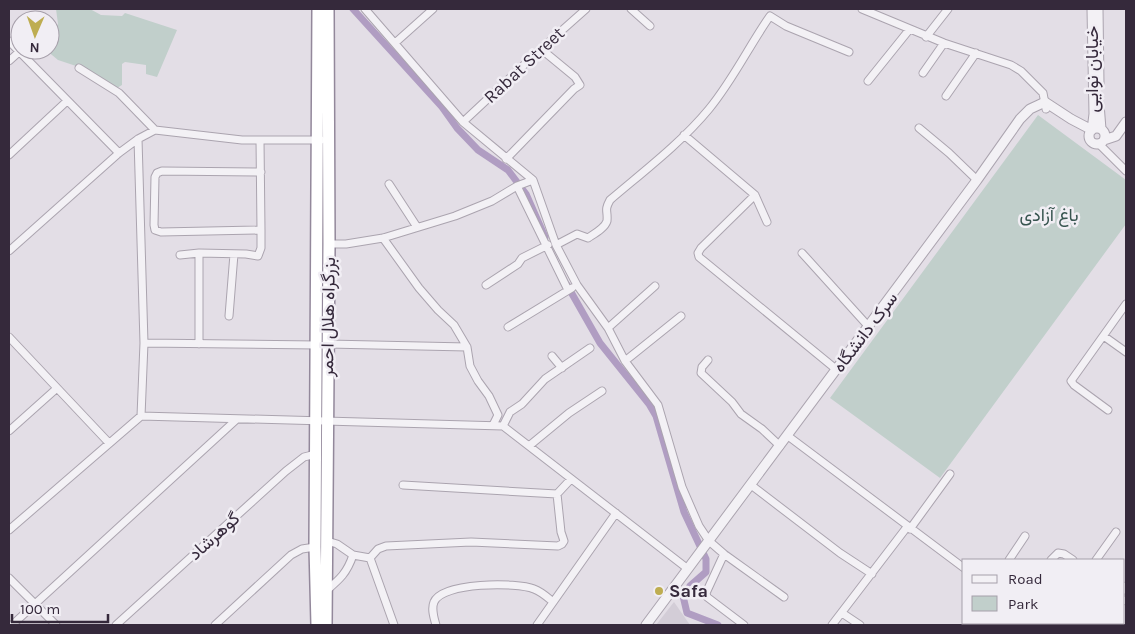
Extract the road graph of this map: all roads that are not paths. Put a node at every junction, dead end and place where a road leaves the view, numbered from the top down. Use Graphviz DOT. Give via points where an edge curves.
graph roads {
  1 [pos="318,9"];
  2 [pos="328,9"];
  3 [pos="365,9"];
  4 [pos="433,9"];
  5 [pos="586,9"];
  6 [pos="631,9"];
  7 [pos="862,9"];
  8 [pos="948,9"];
  9 [pos="1093,9"];
  10 [pos="650,26"];
  11 [pos="909,30"];
  12 [pos="926,36"];
  13 [pos="395,43"];
  14 [pos="944,43"];
  15 [pos="541,49"];
  16 [pos="849,52"];
  17 [pos="976,53"];
  18 [pos="27,60"];
  19 [pos="79,68"];
  20 [pos="923,73"];
  21 [pos="868,81"];
  22 [pos="946,96"];
  23 [pos="67,101"];
  24 [pos="1046,105"];
  25 [pos="1094,106"];
  26 [pos="1070,119"];
  27 [pos="463,122"];
  28 [pos="1126,122"];
  29 [pos="919,128"];
  30 [pos="155,130"];
  31 [pos="1094,131"];
  32 [pos="684,135"];
  33 [pos="138,139"];
  34 [pos="260,140"];
  35 [pos="324,140"];
  36 [pos="1101,142"];
  37 [pos="119,153"];
  38 [pos="9,155"];
  39 [pos="506,159"];
  40 [pos="1126,171"];
  41 [pos="261,172"];
  42 [pos="533,180"];
  43 [pos="977,180"];
  44 [pos="389,184"];
  45 [pos="517,186"];
  46 [pos="755,195"];
  47 [pos="767,222"];
  48 [pos="417,227"];
  49 [pos="261,230"];
  50 [pos="383,238"];
  51 [pos="329,244"];
  52 [pos="556,245"];
  53 [pos="548,246"];
  54 [pos="9,251"];
  55 [pos="199,253"];
  56 [pos="802,253"];
  57 [pos="234,254"];
  58 [pos="180,255"];
  59 [pos="486,285"];
  60 [pos="577,285"];
  61 [pos="655,286"];
  62 [pos="568,290"];
  63 [pos="1126,304"];
  64 [pos="228,316"];
  65 [pos="681,316"];
  66 [pos="869,327"];
  67 [pos="508,328"];
  68 [pos="608,328"];
  69 [pos="1105,336"];
  70 [pos="10,339"];
  71 [pos="144,343"];
  72 [pos="199,344"];
  73 [pos="322,345"];
  74 [pos="467,347"];
  75 [pos="590,348"];
  76 [pos="1126,352"];
  77 [pos="552,356"];
  78 [pos="708,360"];
  79 [pos="624,361"];
  80 [pos="562,368"];
  81 [pos="837,370"];
  82 [pos="56,389"];
  83 [pos="602,391"];
  84 [pos="1108,410"];
  85 [pos="141,416"];
  86 [pos="237,419"];
  87 [pos="321,420"];
  88 [pos="493,425"];
  89 [pos="503,426"];
  90 [pos="9,431"];
  91 [pos="788,436"];
  92 [pos="109,443"];
  93 [pos="529,446"];
  94 [pos="780,446"];
  95 [pos="316,454"];
  96 [pos="950,474"];
  97 [pos="571,479"];
  98 [pos="403,485"];
  99 [pos="751,485"];
  100 [pos="557,494"];
  101 [pos="616,513"];
  102 [pos="909,528"];
  103 [pos="9,530"];
  104 [pos="1116,532"];
  105 [pos="1025,536"];
  106 [pos="327,541"];
  107 [pos="315,547"];
  108 [pos="704,547"];
  109 [pos="724,554"];
  110 [pos="353,556"];
  111 [pos="370,558"];
  112 [pos="1010,559"];
  113 [pos="1051,559"];
  114 [pos="1072,559"];
  115 [pos="1097,559"];
  116 [pos="962,567"];
  117 [pos="688,569"];
  118 [pos="872,574"];
  119 [pos="9,578"];
  120 [pos="326,591"];
  121 [pos="784,597"];
  122 [pos="553,602"];
  123 [pos="36,605"];
  124 [pos="842,612"];
  125 [pos="12,625"];
  126 [pos="56,625"];
  127 [pos="116,625"];
  128 [pos="216,625"];
  129 [pos="317,625"];
  130 [pos="326,625"];
  131 [pos="394,625"];
  132 [pos="436,625"];
  133 [pos="537,625"];
  134 [pos="646,625"];
  135 [pos="744,625"];
  136 [pos="832,625"];
  137 [pos="860,625"];
  1 -- 35 [label="highway, بزرگراه هلال احمر"];
  2 -- 35 [label="highway, بزرگراه هلال احمر"];
  3 -- 13 [label="street"];
  4 -- 13 [label="street"];
  5 -- 15 [label="street, Rabat Street"];
  6 -- 10 [label="street"];
  7 -- 11 [label="street"];
  8 -- 12 [label="street"];
  9 -- 25 [label="street, خیابان نوایی"];
  9 -- 31 [label="street, خیابان نوایی"];
  11 -- 12 [label="street"];
  11 -- 21 [label="street"];
  12 -- 14 [label="street"];
  13 -- 27 [label="street"];
  14 -- 17 [label="street"];
  14 -- 20 [label="street"];
  15 -- 27 [label="street, Rabat Street"];
  15 -- 39 [label="street" via="580,85"];
  16 -- 32 [label="street" via="770,16 728,83"];
  17 -- 22 [label="street"];
  17 -- 24 [label="street" via="1021,71 1042,93"];
  18 -- 23 [label="street"];
  19 -- 30 [label="street" via="119,93"];
  23 -- 37 [label="street"];
  23 -- 38 [label="street"];
  24 -- 26 [label="street"];
  24 -- 31 [label="street"];
  24 -- 43 [label="street, سرک دانشگاه" via="1030,109 1020,119"];
  25 -- 26 [label="street" via="1089,115"];
  25 -- 31 [label="street, خیابان نوایی"];
  26 -- 31 [label="street"];
  27 -- 39 [label="street"];
  28 -- 36 [label="street" via="1116,136"];
  29 -- 43 [label="street"];
  30 -- 33 [label="street"];
  30 -- 34 [label="street"];
  31 -- 36 [label="street" via="1105,134"];
  31 -- 36 [label="street" via="1090,140 1096,144"];
  32 -- 46 [label="street"];
  32 -- 52 [label="street" via="610,200 604,227 588,238 577,234"];
  33 -- 37 [label="street"];
  33 -- 71 [label="street"];
  34 -- 35 [label="street"];
  34 -- 41 [label="street"];
  35 -- 51 [label="highway, بزرگراه هلال احمر"];
  35 -- 73 [label="highway, بزرگراه هلال احمر"];
  36 -- 40 [label="street"];
  37 -- 54 [label="street"];
  39 -- 42 [label="street"];
  41 -- 49 [label="street"];
  41 -- 49 [label="street" via="157,173 154,177 154,225 161,232"];
  42 -- 45 [label="street"];
  42 -- 52 [label="street"];
  43 -- 66 [label="street, سرک دانشگاه"];
  44 -- 48 [label="street"];
  45 -- 48 [label="street" via="456,216"];
  45 -- 53 [label="street"];
  46 -- 47 [label="street"];
  46 -- 81 [label="street" via="700,248 699,257"];
  48 -- 50 [label="street"];
  49 -- 57 [label="street" via="258,256"];
  50 -- 51 [label="street"];
  50 -- 74 [label="street" via="419,288 454,325"];
  51 -- 73 [label="highway, بزرگراه هلال احمر"];
  52 -- 60 [label="street"];
  53 -- 59 [label="street" via="522,258"];
  53 -- 62 [label="street"];
  55 -- 57 [label="street"];
  55 -- 58 [label="street"];
  55 -- 72 [label="street"];
  56 -- 66 [label="street"];
  57 -- 64 [label="street"];
  60 -- 62 [label="street"];
  60 -- 68 [label="street"];
  61 -- 68 [label="street"];
  62 -- 67 [label="street"];
  63 -- 69 [label="street"];
  65 -- 79 [label="street"];
  66 -- 81 [label="street, سرک دانشگاه"];
  68 -- 79 [label="street"];
  69 -- 76 [label="street"];
  69 -- 84 [label="street" via="1071,381"];
  70 -- 82 [label="street"];
  71 -- 72 [label="street"];
  71 -- 85 [label="street"];
  72 -- 73 [label="street"];
  73 -- 74 [label="street"];
  73 -- 87 [label="highway, بزرگراه هلال احمر"];
  74 -- 88 [label="street" via="470,366 498,415"];
  75 -- 80 [label="street"];
  77 -- 80 [label="street"];
  78 -- 94 [label="street" via="701,373 741,414"];
  79 -- 108 [label="street" via="658,405"];
  80 -- 89 [label="street" via="510,412"];
  81 -- 91 [label="street, سرک دانشگاه"];
  82 -- 90 [label="street"];
  82 -- 92 [label="street"];
  83 -- 93 [label="street"];
  85 -- 86 [label="street"];
  85 -- 92 [label="street"];
  86 -- 87 [label="street"];
  86 -- 123 [label="street"];
  87 -- 88 [label="street"];
  87 -- 95 [label="highway, بزرگراه هلال احمر"];
  87 -- 106 [label="highway, بزرگراه هلال احمر"];
  88 -- 89 [label="street"];
  89 -- 93 [label="street"];
  91 -- 94 [label="street, سرک دانشگاه"];
  91 -- 102 [label="street"];
  92 -- 103 [label="street"];
  93 -- 97 [label="street"];
  94 -- 99 [label="street, سرک دانشگاه"];
  95 -- 107 [label="highway, بزرگراه هلال احمر"];
  95 -- 127 [label="street, گوهرشاد" via="304,457 286,471"];
  96 -- 102 [label="street"];
  97 -- 100 [label="street"];
  97 -- 101 [label="street"];
  98 -- 100 [label="street"];
  99 -- 108 [label="street, سرک دانشگاه"];
  99 -- 118 [label="street"];
  100 -- 111 [label="street" via="564,541 558,546 471,542 386,546"];
  101 -- 117 [label="street"];
  101 -- 122 [label="street"];
  102 -- 116 [label="street"];
  102 -- 118 [label="street"];
  104 -- 115 [label="street"];
  105 -- 112 [label="street"];
  106 -- 110 [label="street"];
  106 -- 120 [label="highway, بزرگراه هلال احمر"];
  107 -- 128 [label="street" via="291,555"];
  107 -- 129 [label="highway, بزرگراه هلال احمر"];
  108 -- 109 [label="street"];
  108 -- 117 [label="street, سرک دانشگاه"];
  109 -- 121 [label="street"];
  109 -- 135 [label="street" via="707,597"];
  110 -- 111 [label="street"];
  110 -- 120 [label="street" via="349,568"];
  111 -- 131 [label="street"];
  113 -- 114 [label="street" via="1058,553"];
  117 -- 134 [label="street, سرک دانشگاه"];
  118 -- 124 [label="street"];
  119 -- 123 [label="street"];
  120 -- 130 [label="highway, بزرگراه هلال احمر"];
  122 -- 132 [label="street" via="533,588 523,586 472,586 446,591 434,603"];
  122 -- 133 [label="street"];
  123 -- 125 [label="street"];
  123 -- 126 [label="street"];
  124 -- 136 [label="street"];
  124 -- 137 [label="street"];
}
